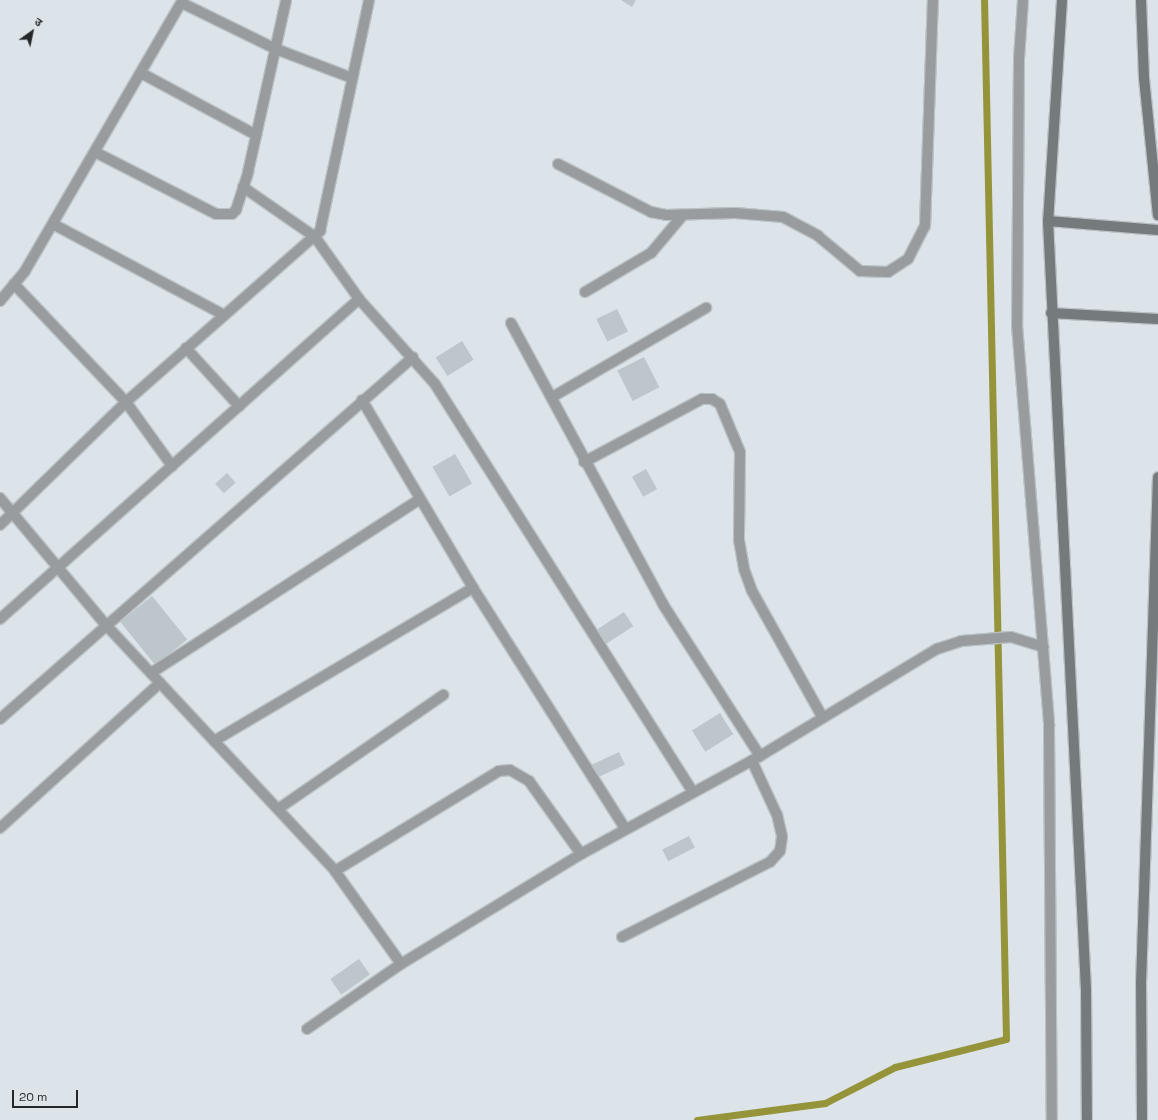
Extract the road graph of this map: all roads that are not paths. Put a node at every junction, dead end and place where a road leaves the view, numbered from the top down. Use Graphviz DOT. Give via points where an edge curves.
graph roads {
  1 [pos="286,0"];
  2 [pos="369,0"];
  3 [pos="933,0"];
  4 [pos="1023,0"];
  5 [pos="1062,0"];
  6 [pos="1141,0"];
  7 [pos="182,1"];
  8 [pos="276,49"];
  9 [pos="141,73"];
  10 [pos="352,78"];
  11 [pos="256,135"];
  12 [pos="95,152"];
  13 [pos="558,164"];
  14 [pos="243,188"];
  15 [pos="683,215"];
  16 [pos="1158,215"];
  17 [pos="1048,221"];
  18 [pos="53,224"];
  19 [pos="1158,230"];
  20 [pos="315,237"];
  21 [pos="14,284"];
  22 [pos="585,292"];
  23 [pos="359,299"];
  24 [pos="0,301"];
  25 [pos="706,308"];
  26 [pos="1051,313"];
  27 [pos="224,315"];
  28 [pos="1158,319"];
  29 [pos="511,323"];
  30 [pos="186,348"];
  31 [pos="413,357"];
  32 [pos="554,396"];
  33 [pos="362,400"];
  34 [pos="126,402"];
  35 [pos="239,406"];
  36 [pos="584,462"];
  37 [pos="172,466"];
  38 [pos="1158,477"];
  39 [pos="0,498"];
  40 [pos="420,499"];
  41 [pos="13,514"];
  42 [pos="0,525"];
  43 [pos="58,568"];
  44 [pos="473,588"];
  45 [pos="0,619"];
  46 [pos="106,625"];
  47 [pos="1044,647"];
  48 [pos="151,673"];
  49 [pos="160,683"];
  50 [pos="443,695"];
  51 [pos="823,718"];
  52 [pos="0,719"];
  53 [pos="214,741"];
  54 [pos="756,758"];
  55 [pos="692,790"];
  56 [pos="278,809"];
  57 [pos="0,828"];
  58 [pos="625,828"];
  59 [pos="581,854"];
  60 [pos="335,872"];
  61 [pos="622,937"];
  62 [pos="401,964"];
  63 [pos="307,1029"];
  64 [pos="1052,1120"];
  65 [pos="1087,1120"];
  66 [pos="1142,1120"];
  1 -- 8 [label="street"];
  2 -- 10 [label="street"];
  3 -- 15 [label="street" via="928,211 921,238 908,260 888,272 870,274 849,265 818,236 782,217 735,213"];
  4 -- 47 [label="street" via="1019,58 1017,325"];
  5 -- 17 [label="main road"];
  6 -- 16 [label="main road" via="1144,78"];
  7 -- 8 [label="street"];
  7 -- 9 [label="street"];
  8 -- 10 [label="street"];
  8 -- 11 [label="street"];
  9 -- 11 [label="street"];
  9 -- 12 [label="street"];
  10 -- 20 [label="street" via="324,215"];
  11 -- 14 [label="street"];
  12 -- 14 [label="street" via="216,214 226,215 236,210"];
  12 -- 18 [label="street"];
  13 -- 15 [label="street" via="651,212"];
  14 -- 20 [label="street"];
  15 -- 22 [label="street" via="651,253"];
  17 -- 19 [label="main road"];
  17 -- 26 [label="main road"];
  18 -- 21 [label="street"];
  18 -- 27 [label="street"];
  20 -- 23 [label="street"];
  20 -- 27 [label="street"];
  21 -- 24 [label="street"];
  21 -- 34 [label="street"];
  23 -- 31 [label="street"];
  23 -- 35 [label="street"];
  25 -- 32 [label="street"];
  26 -- 28 [label="main road"];
  26 -- 65 [label="main road" via="1086,989"];
  27 -- 30 [label="street"];
  29 -- 32 [label="street"];
  30 -- 34 [label="street"];
  30 -- 35 [label="street"];
  31 -- 33 [label="street"];
  31 -- 55 [label="street" via="447,401"];
  32 -- 36 [label="street"];
  33 -- 40 [label="street"];
  33 -- 46 [label="street"];
  34 -- 37 [label="street"];
  34 -- 41 [label="street"];
  35 -- 37 [label="street"];
  36 -- 51 [label="street" via="702,399 712,399 720,404 740,452 739,540 744,569 752,591"];
  36 -- 54 [label="street" via="664,606"];
  37 -- 43 [label="street"];
  38 -- 66 [label="main road" via="1141,984"];
  39 -- 41 [label="street"];
  40 -- 44 [label="street"];
  40 -- 48 [label="street"];
  41 -- 42 [label="street"];
  41 -- 43 [label="street"];
  43 -- 45 [label="street"];
  43 -- 46 [label="street"];
  44 -- 53 [label="street"];
  44 -- 58 [label="street"];
  46 -- 48 [label="street"];
  46 -- 52 [label="street"];
  47 -- 51 [label="street" via="1011,637 961,641 938,649"];
  47 -- 64 [label="street" via="1049,726"];
  48 -- 49 [label="street"];
  49 -- 53 [label="street"];
  49 -- 57 [label="street"];
  50 -- 56 [label="street"];
  51 -- 54 [label="street"];
  53 -- 56 [label="street"];
  54 -- 55 [label="street"];
  54 -- 61 [label="street" via="777,815 782,836 780,851 770,862"];
  55 -- 58 [label="street"];
  56 -- 60 [label="street"];
  58 -- 59 [label="street"];
  59 -- 60 [label="street" via="529,782 510,770 499,771"];
  59 -- 62 [label="street"];
  60 -- 62 [label="street"];
  62 -- 63 [label="street"];
}
